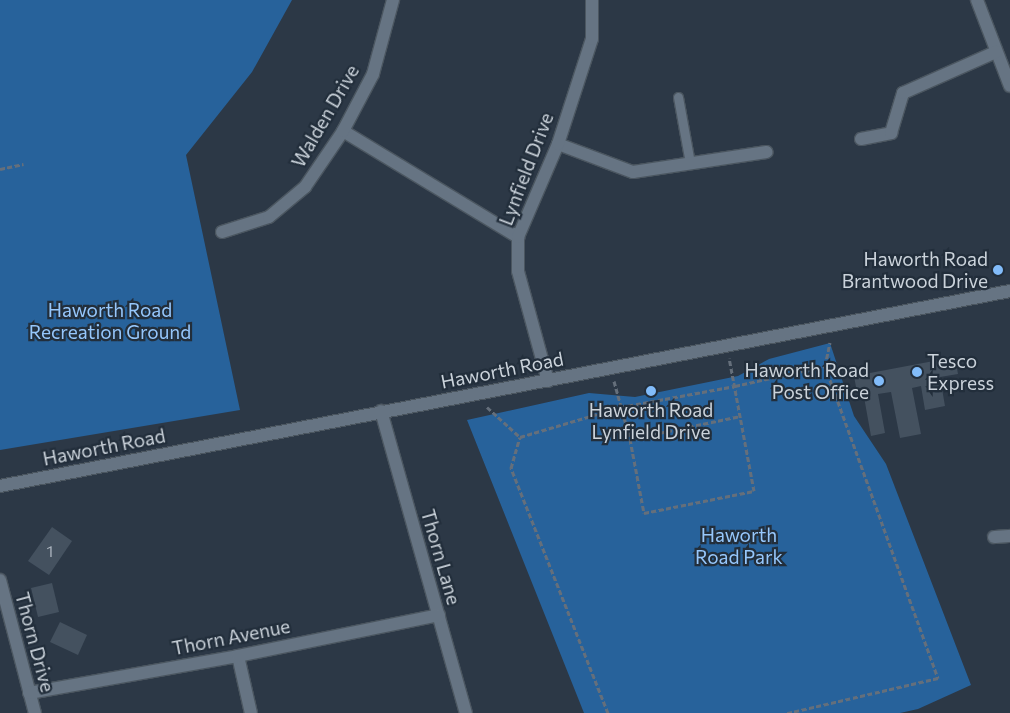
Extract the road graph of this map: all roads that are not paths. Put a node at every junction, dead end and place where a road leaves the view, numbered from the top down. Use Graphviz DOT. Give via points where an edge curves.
graph roads {
  1 [pos="393,0"];
  2 [pos="592,0"];
  3 [pos="976,0"];
  4 [pos="996,52"];
  5 [pos="1010,86"];
  6 [pos="678,97"];
  7 [pos="343,131"];
  8 [pos="861,139"];
  9 [pos="558,144"];
  10 [pos="767,152"];
  11 [pos="690,163"];
  12 [pos="222,232"];
  13 [pos="518,237"];
  14 [pos="1010,291"];
  15 [pos="548,381"];
  16 [pos="380,411"];
  17 [pos="0,486"];
  18 [pos="1010,536"];
  19 [pos="994,537"];
  20 [pos="0,580"];
  21 [pos="438,615"];
  22 [pos="238,656"];
  23 [pos="29,692"];
  24 [pos="34,713"];
  25 [pos="251,713"];
  26 [pos="466,713"];
  1 -- 7 [label="street, Walden Drive" via="374,74"];
  2 -- 9 [label="street, Lynfield Drive" via="592,39"];
  3 -- 4 [label="street"];
  4 -- 5 [label="street"];
  4 -- 8 [label="street" via="903,93 890,133"];
  6 -- 11 [label="lane"];
  7 -- 12 [label="street, Walden Drive" via="305,187 269,217"];
  7 -- 13 [label="street"];
  9 -- 11 [label="street" via="633,172"];
  9 -- 13 [label="street, Lynfield Drive"];
  10 -- 11 [label="street"];
  13 -- 15 [label="street, Lynfield Drive" via="518,271"];
  14 -- 15 [label="street, Haworth Road"];
  15 -- 16 [label="street, Haworth Road"];
  16 -- 17 [label="street, Haworth Road"];
  16 -- 21 [label="street, Thorn Lane"];
  18 -- 19 [label="street"];
  20 -- 23 [label="street, Thorn Drive"];
  21 -- 22 [label="street, Thorn Avenue"];
  21 -- 26 [label="street, Thorn Lane"];
  22 -- 23 [label="street, Thorn Avenue"];
  22 -- 25 [label="street"];
  23 -- 24 [label="street, Thorn Drive"];
}
